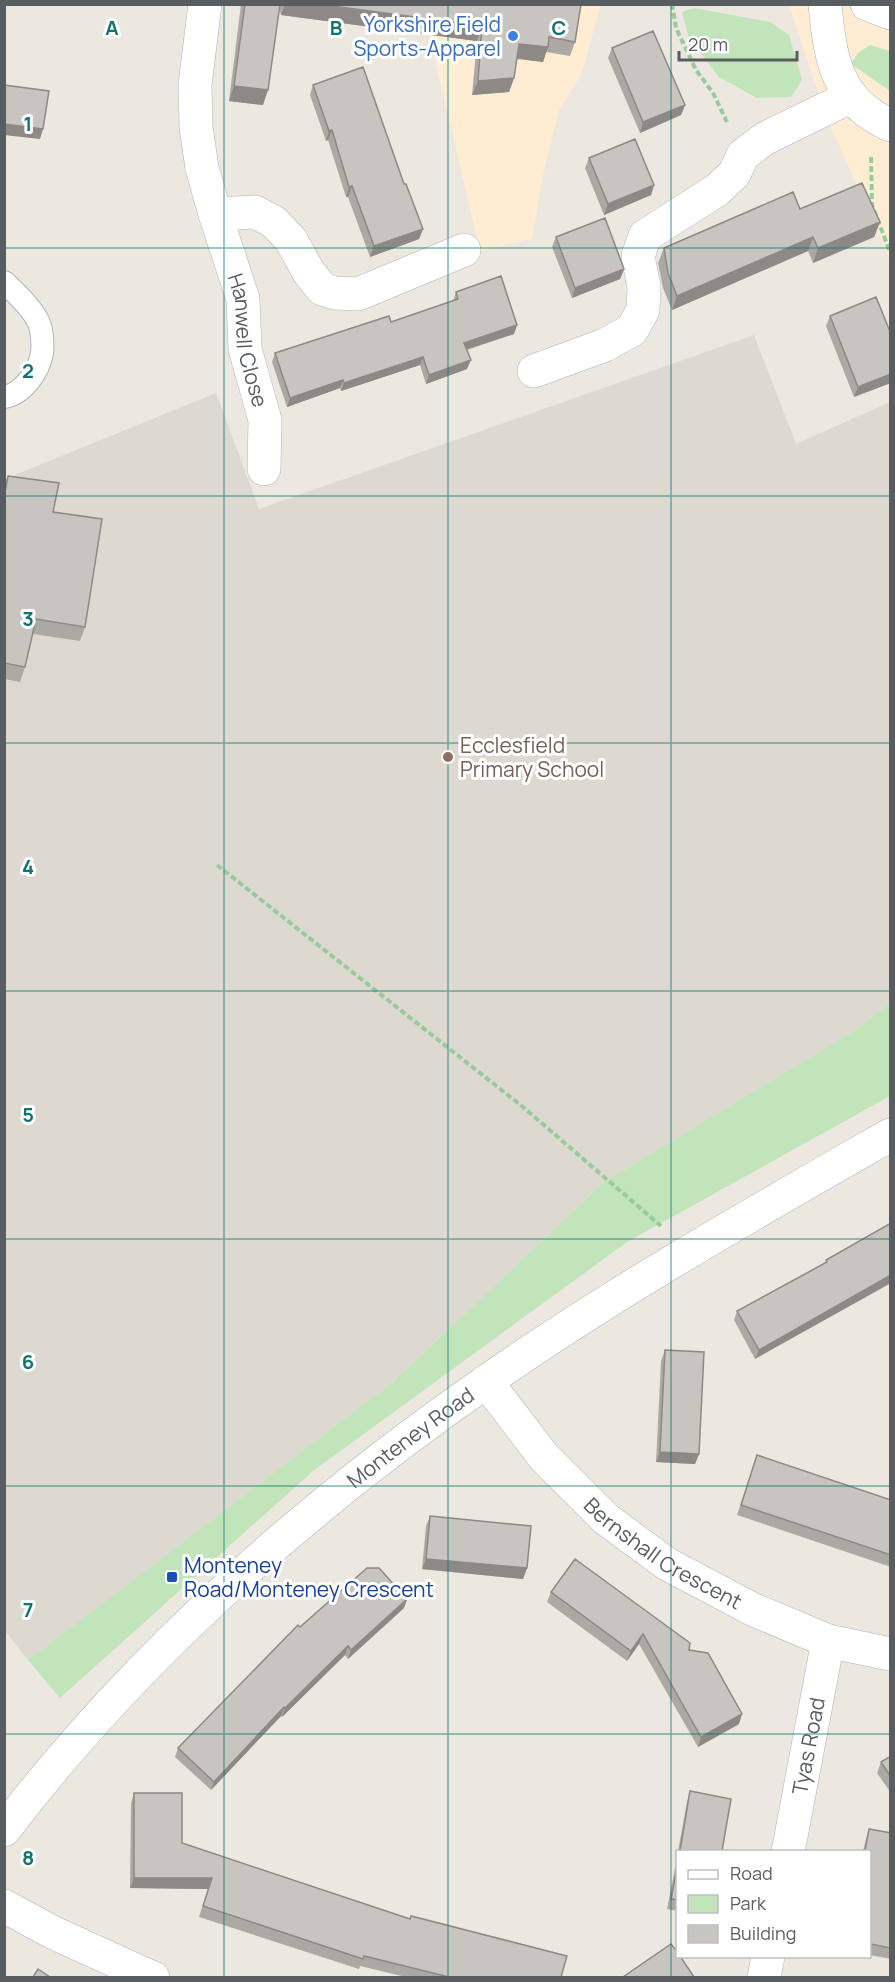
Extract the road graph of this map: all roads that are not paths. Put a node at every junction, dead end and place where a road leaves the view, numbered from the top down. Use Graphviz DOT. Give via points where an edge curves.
graph roads {
  1 [pos="205,4"];
  2 [pos="825,4"];
  3 [pos="867,4"];
  4 [pos="891,13"];
  5 [pos="850,97"];
  6 [pos="885,122"];
  7 [pos="215,214"];
  8 [pos="464,250"];
  9 [pos="4,282"];
  10 [pos="534,371"];
  11 [pos="4,397"];
  12 [pos="264,469"];
  13 [pos="891,1135"];
  14 [pos="486,1381"];
  15 [pos="828,1641"];
  16 [pos="891,1654"];
  17 [pos="4,1830"];
  18 [pos="788,1850"];
  19 [pos="4,1905"];
  20 [pos="768,1958"];
  21 [pos="153,1977"];
  22 [pos="764,1977"];
  1 -- 7 [label="street, Hanwell Close" via="195,85 196,127"];
  2 -- 5 [label="street" via="831,54 837,76"];
  3 -- 4 [label="street"];
  5 -- 6 [label="street"];
  5 -- 10 [label="street" via="764,139 743,155 734,174 717,190 645,236 638,256 644,287 643,310 632,330 604,345"];
  7 -- 8 [label="street" via="255,212 274,222 291,240 322,289 335,293 358,294"];
  7 -- 12 [label="street, Hanwell Close" via="243,299 245,349 265,420"];
  9 -- 11 [label="lane" via="39,324 42,353 32,380"];
  13 -- 14 [label="street, Monteney Road" via="750,1215"];
  14 -- 15 [label="street, Bernshall Crescent" via="543,1457 606,1519 667,1564 752,1609"];
  14 -- 17 [label="street, Monteney Road" via="362,1473 251,1564 135,1676 38,1785"];
  15 -- 16 [label="street, Bernshall Crescent"];
  15 -- 18 [label="street, Tyas Road"];
  19 -- 21 [label="street" via="54,1933"];
  20 -- 22 [label="street"];
}
